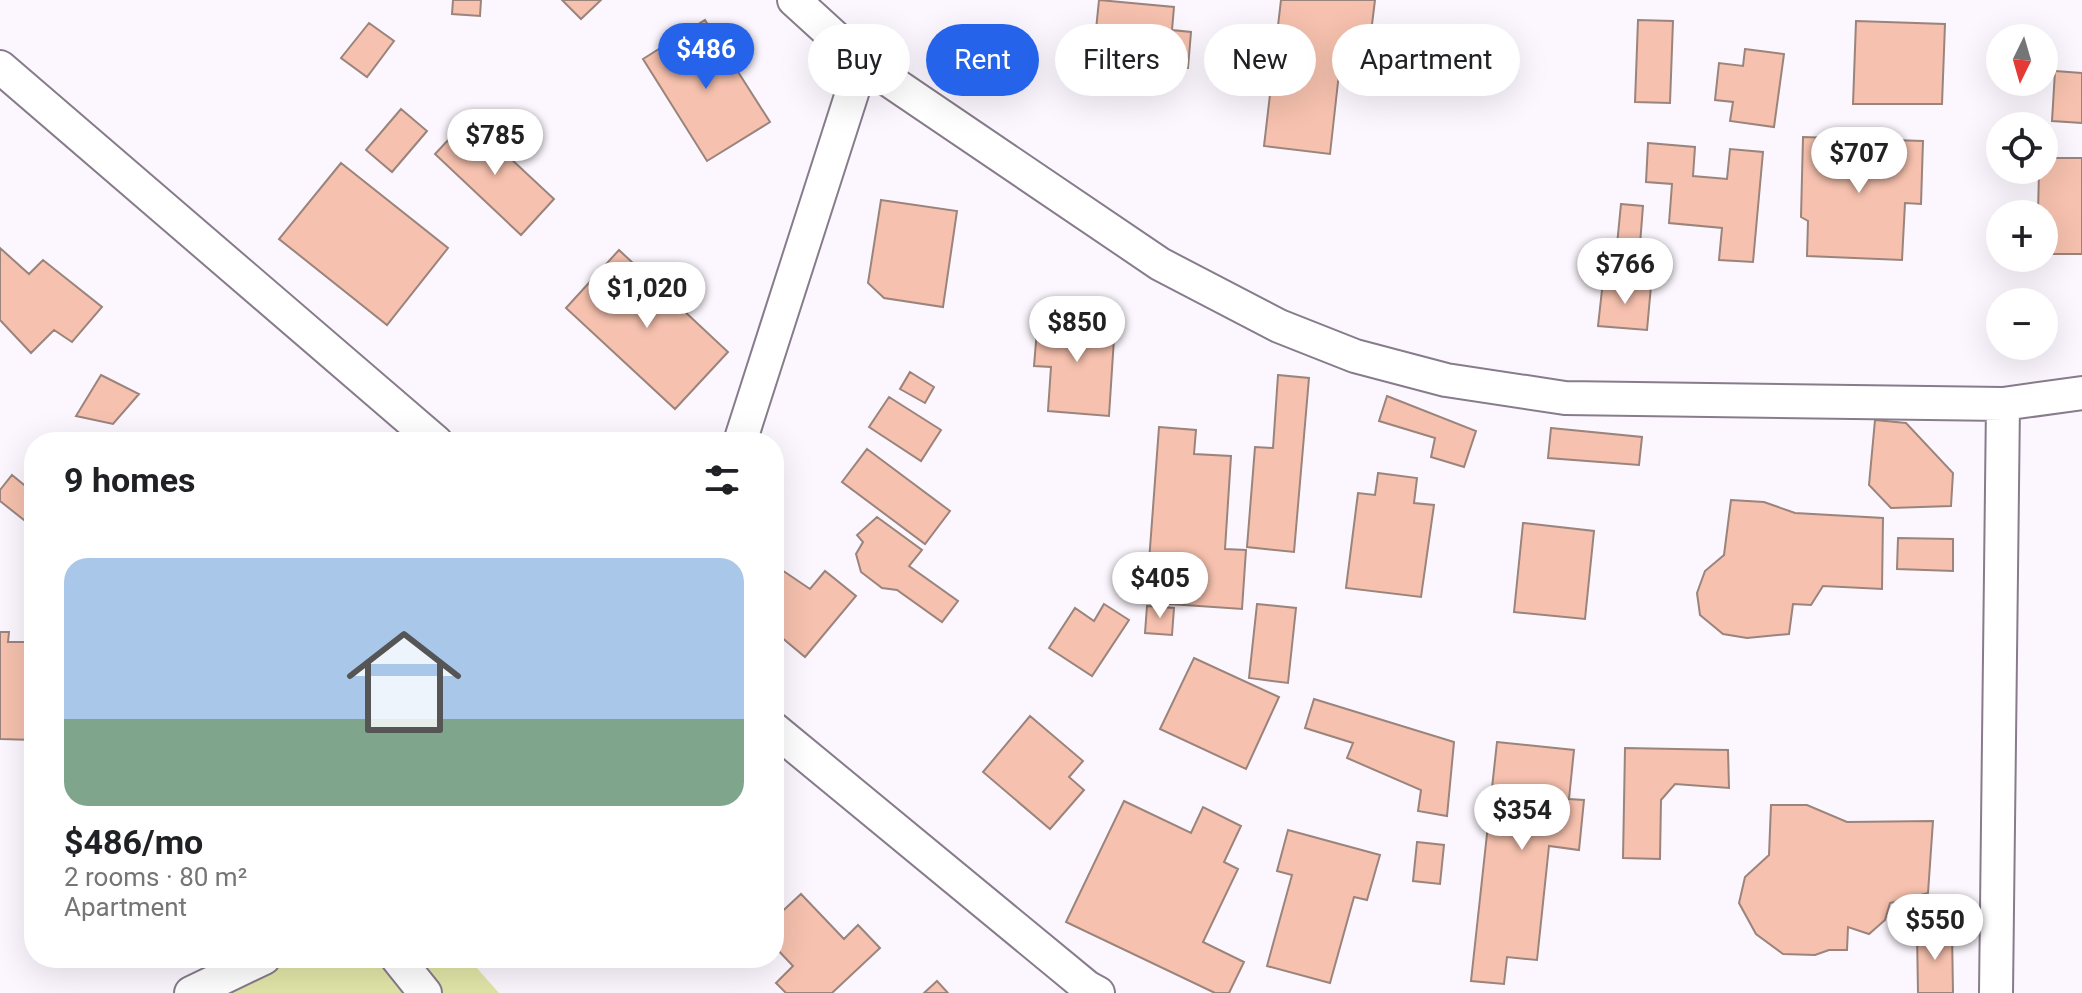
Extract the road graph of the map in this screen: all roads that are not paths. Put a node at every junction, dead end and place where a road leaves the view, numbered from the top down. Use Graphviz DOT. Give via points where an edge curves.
graph roads {
  1 [pos="794,0"];
  2 [pos="820,24"];
  3 [pos="0,67"];
  4 [pos="910,95"];
  5 [pos="851,96"];
  6 [pos="2082,393"];
  7 [pos="2003,404"];
  8 [pos="424,432"];
  9 [pos="743,432"];
  10 [pos="784,737"];
  11 [pos="243,968"];
  12 [pos="405,968"];
  13 [pos="191,993"];
  14 [pos="425,993"];
  15 [pos="1098,993"];
  16 [pos="1996,993"];
  1 -- 2 [label="street"];
  3 -- 8 [label="street"];
  4 -- 7 [label="street" via="1160,264 1279,326 1355,356 1446,380 1565,398"];
  5 -- 9 [label="street"];
  6 -- 7 [label="street"];
  7 -- 16 [label="street"];
  10 -- 15 [label="street"];
  11 -- 13 [label="street"];
  12 -- 14 [label="street"];
}
